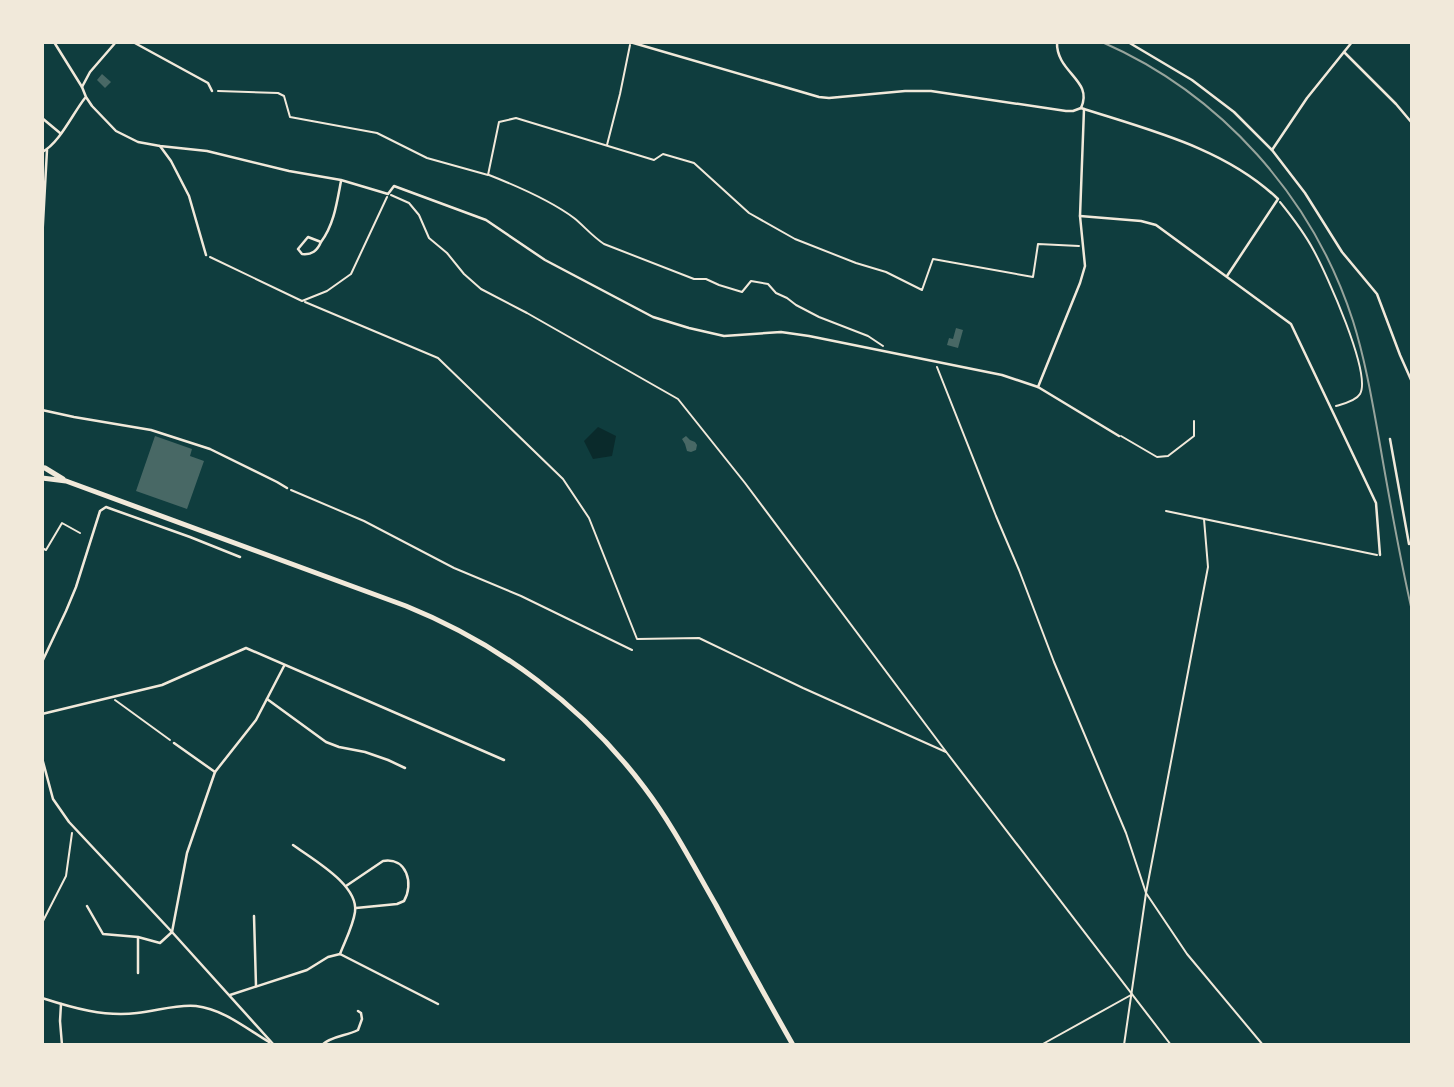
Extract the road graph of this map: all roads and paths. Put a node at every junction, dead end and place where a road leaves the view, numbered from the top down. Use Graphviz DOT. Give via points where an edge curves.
graph roads {
  1 [pos="54,42"];
  2 [pos="117,42"];
  3 [pos="133,42"];
  4 [pos="630,42"];
  5 [pos="1057,42"];
  6 [pos="1128,42"];
  7 [pos="1352,42"];
  8 [pos="1344,52"];
  9 [pos="82,87"];
  10 [pos="212,90"];
  11 [pos="86,97"];
  12 [pos="1083,108"];
  13 [pos="42,118"];
  14 [pos="1412,123"];
  15 [pos="60,133"];
  16 [pos="160,146"];
  17 [pos="607,146"];
  18 [pos="47,150"];
  19 [pos="1272,150"];
  20 [pos="42,152"];
  21 [pos="488,175"];
  22 [pos="341,180"];
  23 [pos="388,194"];
  24 [pos="1278,199"];
  25 [pos="1080,216"];
  26 [pos="42,241"];
  27 [pos="321,242"];
  28 [pos="1084,246"];
  29 [pos="206,255"];
  30 [pos="1227,276"];
  31 [pos="302,301"];
  32 [pos="896,354"];
  33 [pos="937,366"];
  34 [pos="1412,382"];
  35 [pos="1038,387"];
  36 [pos="1331,407"];
  37 [pos="42,410"];
  38 [pos="1195,421"];
  39 [pos="1119,436"];
  40 [pos="1390,439"];
  41 [pos="43,465"];
  42 [pos="42,478"];
  43 [pos="66,481"];
  44 [pos="287,488"];
  45 [pos="1166,511"];
  46 [pos="1204,519"];
  47 [pos="80,533"];
  48 [pos="1409,544"];
  49 [pos="42,548"];
  50 [pos="1380,555"];
  51 [pos="240,557"];
  52 [pos="632,650"];
  53 [pos="42,662"];
  54 [pos="284,666"];
  55 [pos="113,696"];
  56 [pos="267,699"];
  57 [pos="42,714"];
  58 [pos="174,743"];
  59 [pos="947,753"];
  60 [pos="42,758"];
  61 [pos="504,760"];
  62 [pos="405,768"];
  63 [pos="215,772"];
  64 [pos="76,830"];
  65 [pos="293,845"];
  66 [pos="346,886"];
  67 [pos="1146,893"];
  68 [pos="87,906"];
  69 [pos="356,908"];
  70 [pos="254,916"];
  71 [pos="42,923"];
  72 [pos="172,932"];
  73 [pos="138,937"];
  74 [pos="340,954"];
  75 [pos="138,973"];
  76 [pos="256,986"];
  77 [pos="229,995"];
  78 [pos="1132,995"];
  79 [pos="42,998"];
  80 [pos="61,1004"];
  81 [pos="438,1004"];
  82 [pos="358,1011"];
  83 [pos="273,1044"];
  84 [pos="62,1045"];
  85 [pos="322,1045"];
  86 [pos="793,1045"];
  87 [pos="1041,1045"];
  88 [pos="1124,1045"];
  89 [pos="1171,1045"];
  90 [pos="1263,1045"];
  1 -- 9 [label="street"];
  2 -- 9 [label="street"];
  3 -- 10 [label="street" via="208,83"];
  4 -- 12 [label="street" via="819,97 931,91 1066,111"];
  4 -- 17 [label="path"];
  5 -- 12 [label="street" via="1059,58 1084,92"];
  6 -- 19 [label="street" via="1192,80 1234,112"];
  7 -- 8 [label="street"];
  8 -- 14 [label="street"];
  8 -- 19 [label="street"];
  9 -- 11 [label="street"];
  10 -- 21 [label="path" via="278,93 284,96 290,117 377,133 427,158"];
  11 -- 15 [label="street"];
  11 -- 16 [label="street" via="116,131"];
  12 -- 24 [label="street" via="1216,156 1260,182"];
  12 -- 25 [label="street"];
  13 -- 15 [label="street"];
  15 -- 18 [label="street"];
  16 -- 22 [label="street" via="207,151"];
  16 -- 29 [label="street" via="189,196"];
  17 -- 21 [label="path" via="516,118 499,122"];
  17 -- 28 [label="path" via="654,160 663,154 694,163 749,213 795,239 922,290 933,259 1033,277 1038,244"];
  18 -- 20 [label="street"];
  18 -- 26 [label="street"];
  19 -- 34 [label="street" via="1342,252 1377,294"];
  21 -- 32 [label="path" via="531,193 604,244 742,292 751,281 768,284 796,305 869,336"];
  22 -- 23 [label="street"];
  22 -- 27 [label="street" via="335,212"];
  23 -- 31 [label="path" via="351,274"];
  23 -- 32 [label="street" via="394,186 486,220 545,260 653,317 724,336 781,332"];
  23 -- 59 [label="path" via="409,203 429,238 481,289 678,399"];
  24 -- 30 [label="street"];
  24 -- 36 [label="path" via="1314,252 1351,334 1361,373 1359,397"];
  25 -- 28 [label="street"];
  25 -- 30 [label="street" via="1156,225"];
  27 -- 27 [label="street" via="309,255 298,250 308,237"];
  28 -- 35 [label="street" via="1080,283"];
  29 -- 31 [label="path"];
  30 -- 36 [label="street" via="1291,324"];
  31 -- 59 [label="path" via="438,358 563,479 589,518 637,639 699,638"];
  32 -- 35 [label="street"];
  33 -- 67 [label="path" via="1126,833"];
  35 -- 39 [label="street"];
  36 -- 50 [label="street" via="1376,503"];
  37 -- 44 [label="street" via="151,430 210,449"];
  38 -- 39 [label="lane" via="1194,436 1168,456 1157,457"];
  40 -- 48 [label="street"];
  41 -- 42 [label="main road"];
  41 -- 43 [label="main road"];
  42 -- 43 [label="main road"];
  43 -- 86 [label="main road" via="426,614 519,666 598,733 652,798"];
  44 -- 52 [label="path"];
  45 -- 46 [label="path"];
  46 -- 50 [label="path"];
  46 -- 67 [label="path" via="1208,567"];
  47 -- 49 [label="lane" via="62,523 46,550"];
  51 -- 53 [label="street" via="106,507 100,511 66,611"];
  54 -- 55 [label="street" via="242,649 162,685"];
  54 -- 56 [label="street"];
  54 -- 61 [label="street"];
  55 -- 57 [label="street"];
  55 -- 58 [label="path"];
  56 -- 62 [label="street" via="326,742"];
  56 -- 63 [label="street"];
  58 -- 63 [label="street"];
  59 -- 78 [label="path"];
  60 -- 64 [label="street" via="53,799"];
  63 -- 72 [label="street" via="187,853"];
  64 -- 71 [label="path" via="71,834 66,876"];
  64 -- 72 [label="street"];
  65 -- 66 [label="street"];
  66 -- 69 [label="street"];
  66 -- 69 [label="street" via="383,861 399,863 406,872 404,901"];
  67 -- 78 [label="path"];
  67 -- 90 [label="path" via="1187,954"];
  68 -- 73 [label="street" via="103,934"];
  69 -- 74 [label="street"];
  70 -- 76 [label="street"];
  72 -- 73 [label="street" via="160,943"];
  72 -- 77 [label="street"];
  73 -- 75 [label="street"];
  74 -- 76 [label="street"];
  74 -- 81 [label="street"];
  76 -- 77 [label="street"];
  77 -- 83 [label="street"];
  78 -- 87 [label="path"];
  78 -- 88 [label="path"];
  78 -- 89 [label="path"];
  79 -- 80 [label="street"];
  80 -- 83 [label="street" via="100,1013 198,1006 224,1015"];
  80 -- 84 [label="street"];
  82 -- 85 [label="street" via="362,1019 359,1030"];
}
